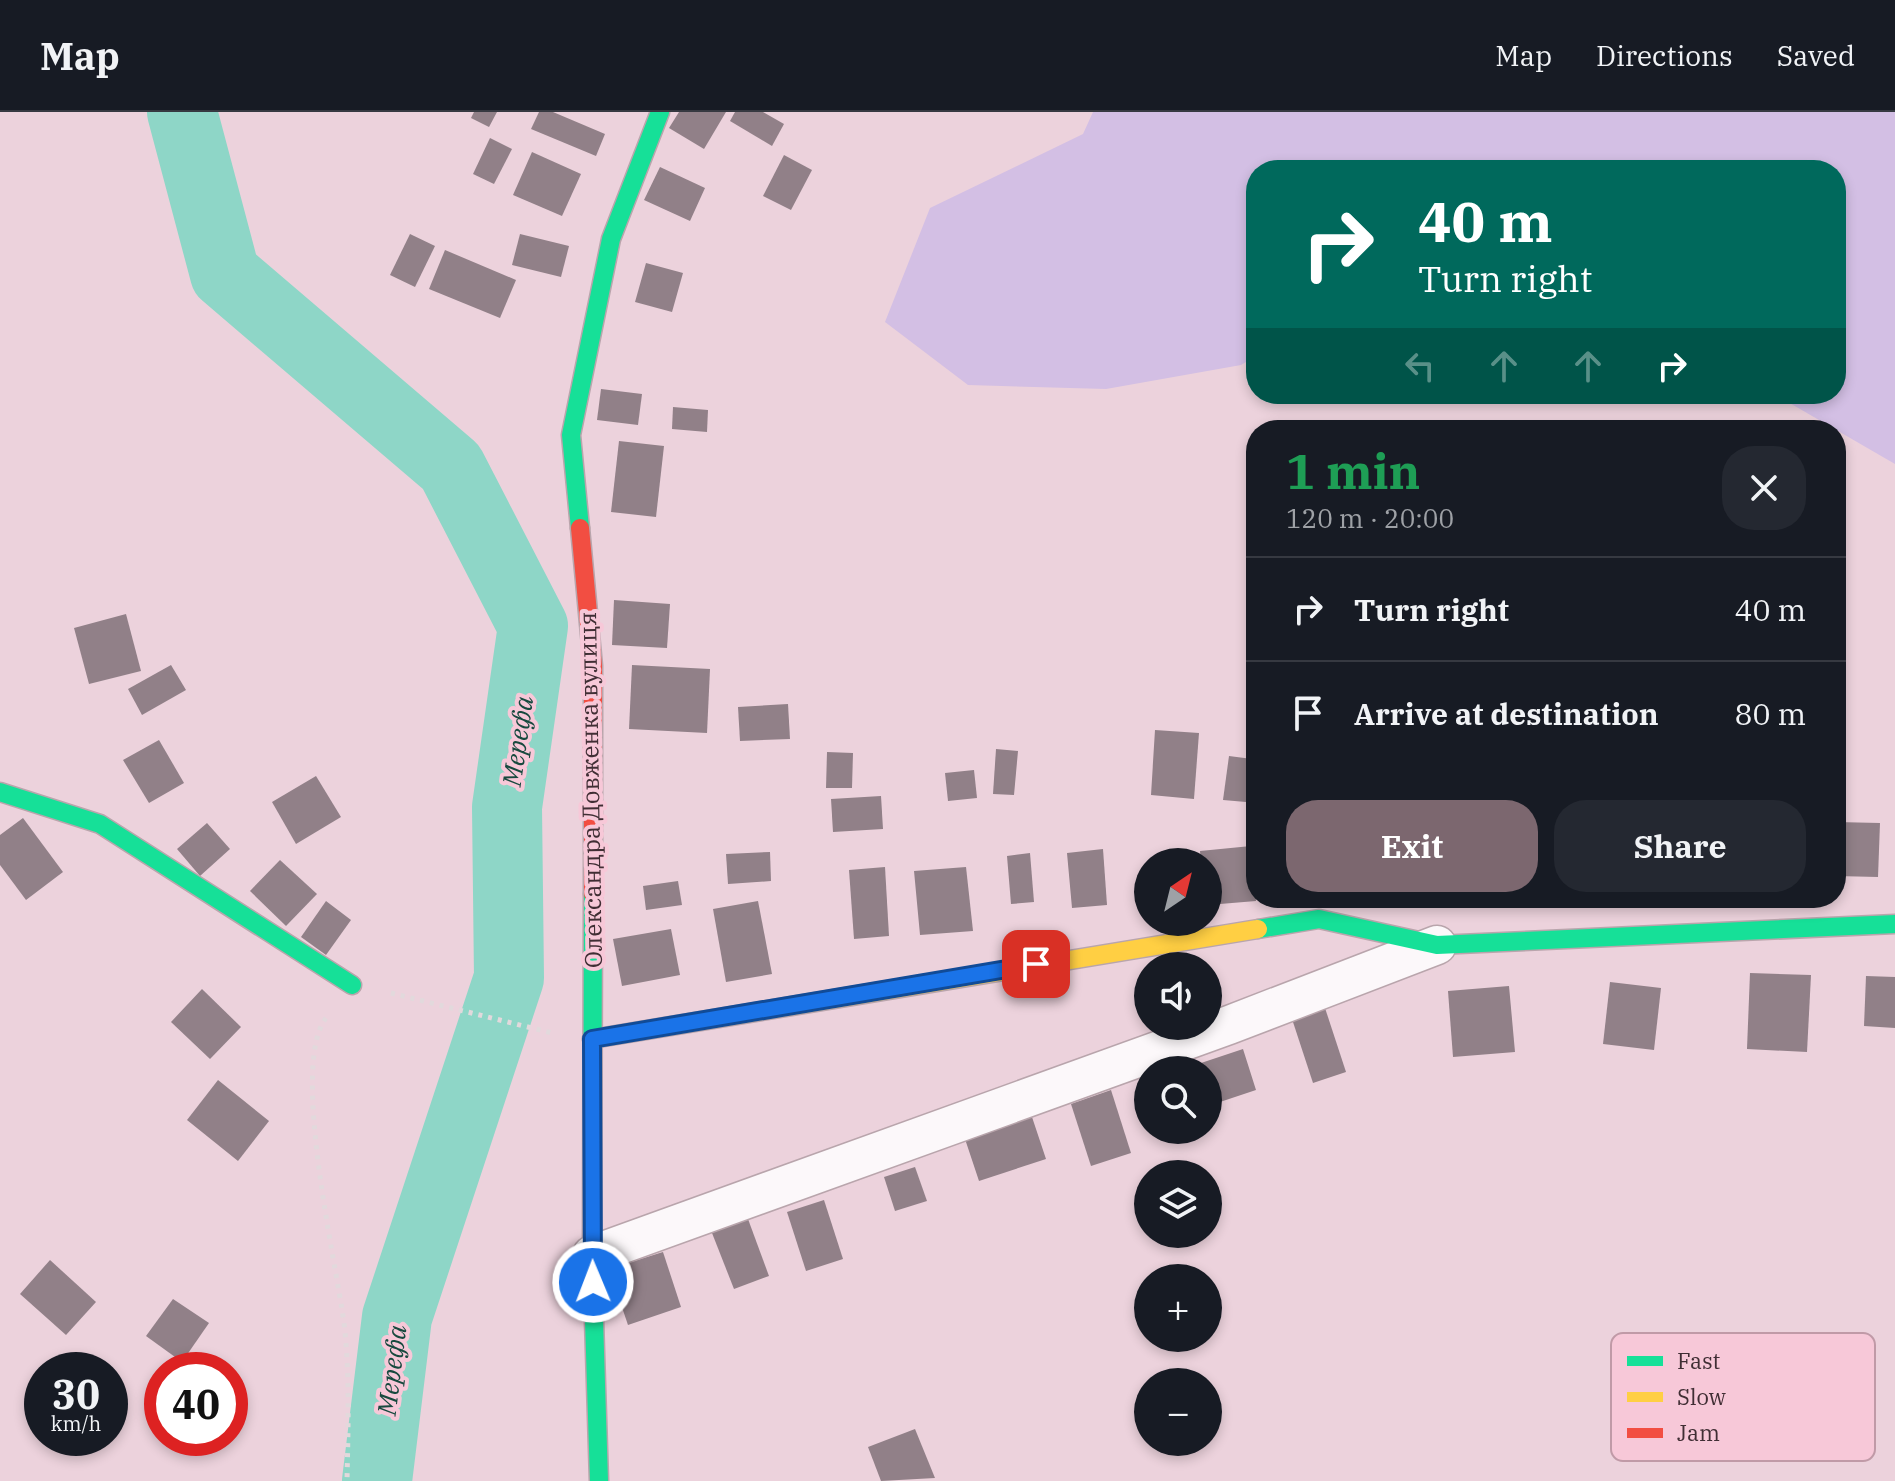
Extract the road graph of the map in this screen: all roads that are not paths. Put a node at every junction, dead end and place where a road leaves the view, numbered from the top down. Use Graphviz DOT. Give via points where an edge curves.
graph roads {
  1 [pos="660,112"];
  2 [pos="0,792"];
  3 [pos="1895,924"];
  4 [pos="1437,945"];
  5 [pos="352,985"];
  6 [pos="592,1039"];
  7 [pos="592,1255"];
  8 [pos="599,1481"];
  1 -- 6 [label="street, Олександра Довженка вулиця" via="611,239 571,435 593,666"];
  2 -- 5 [label="street" via="100,824"];
  3 -- 4 [label="street"];
  4 -- 6 [label="street" via="1319,919"];
  4 -- 7 [label="street"];
  6 -- 7 [label="street, Олександра Довженка вулиця"];
  7 -- 8 [label="street, Олександра Довженка вулиця"];
}
